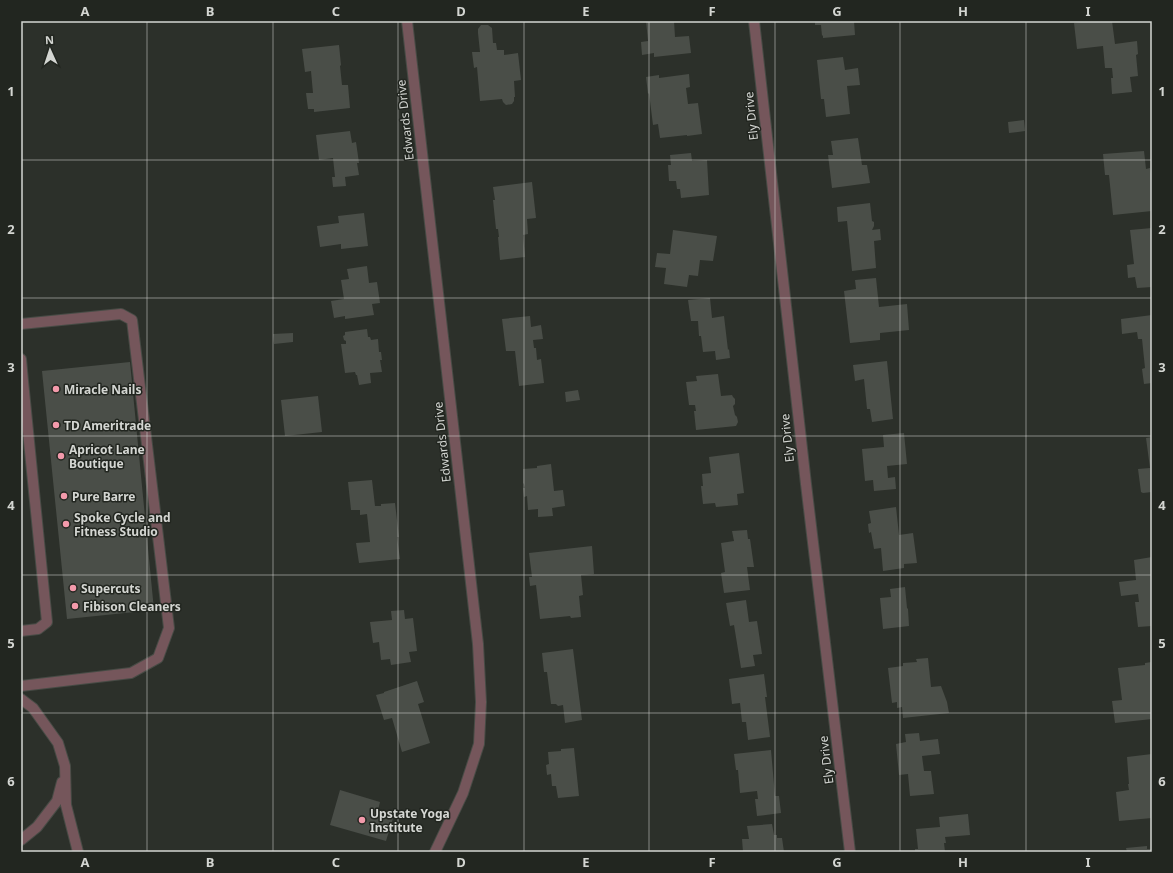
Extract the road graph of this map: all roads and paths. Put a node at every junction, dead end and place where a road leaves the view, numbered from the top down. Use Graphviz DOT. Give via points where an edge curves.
graph roads {
  1 [pos="407,21"];
  2 [pos="754,21"];
  3 [pos="21,324"];
  4 [pos="21,359"];
  5 [pos="22,381"];
  6 [pos="21,631"];
  7 [pos="21,686"];
  8 [pos="21,699"];
  9 [pos="65,766"];
  10 [pos="21,840"];
  11 [pos="78,852"];
  12 [pos="435,852"];
  13 [pos="850,852"];
  1 -- 12 [label="street, Edwards Drive" via="478,644 481,702 479,744 463,793"];
  2 -- 13 [label="street, Ely Drive"];
  3 -- 7 [label="street" via="121,314 132,320 169,628 158,658 131,673"];
  4 -- 5 [label="street"];
  5 -- 6 [label="street" via="47,622 38,629"];
  8 -- 9 [label="street" via="33,708 58,743"];
  9 -- 10 [label="street" via="57,802 37,827"];
  9 -- 11 [label="street" via="66,805"];
}
